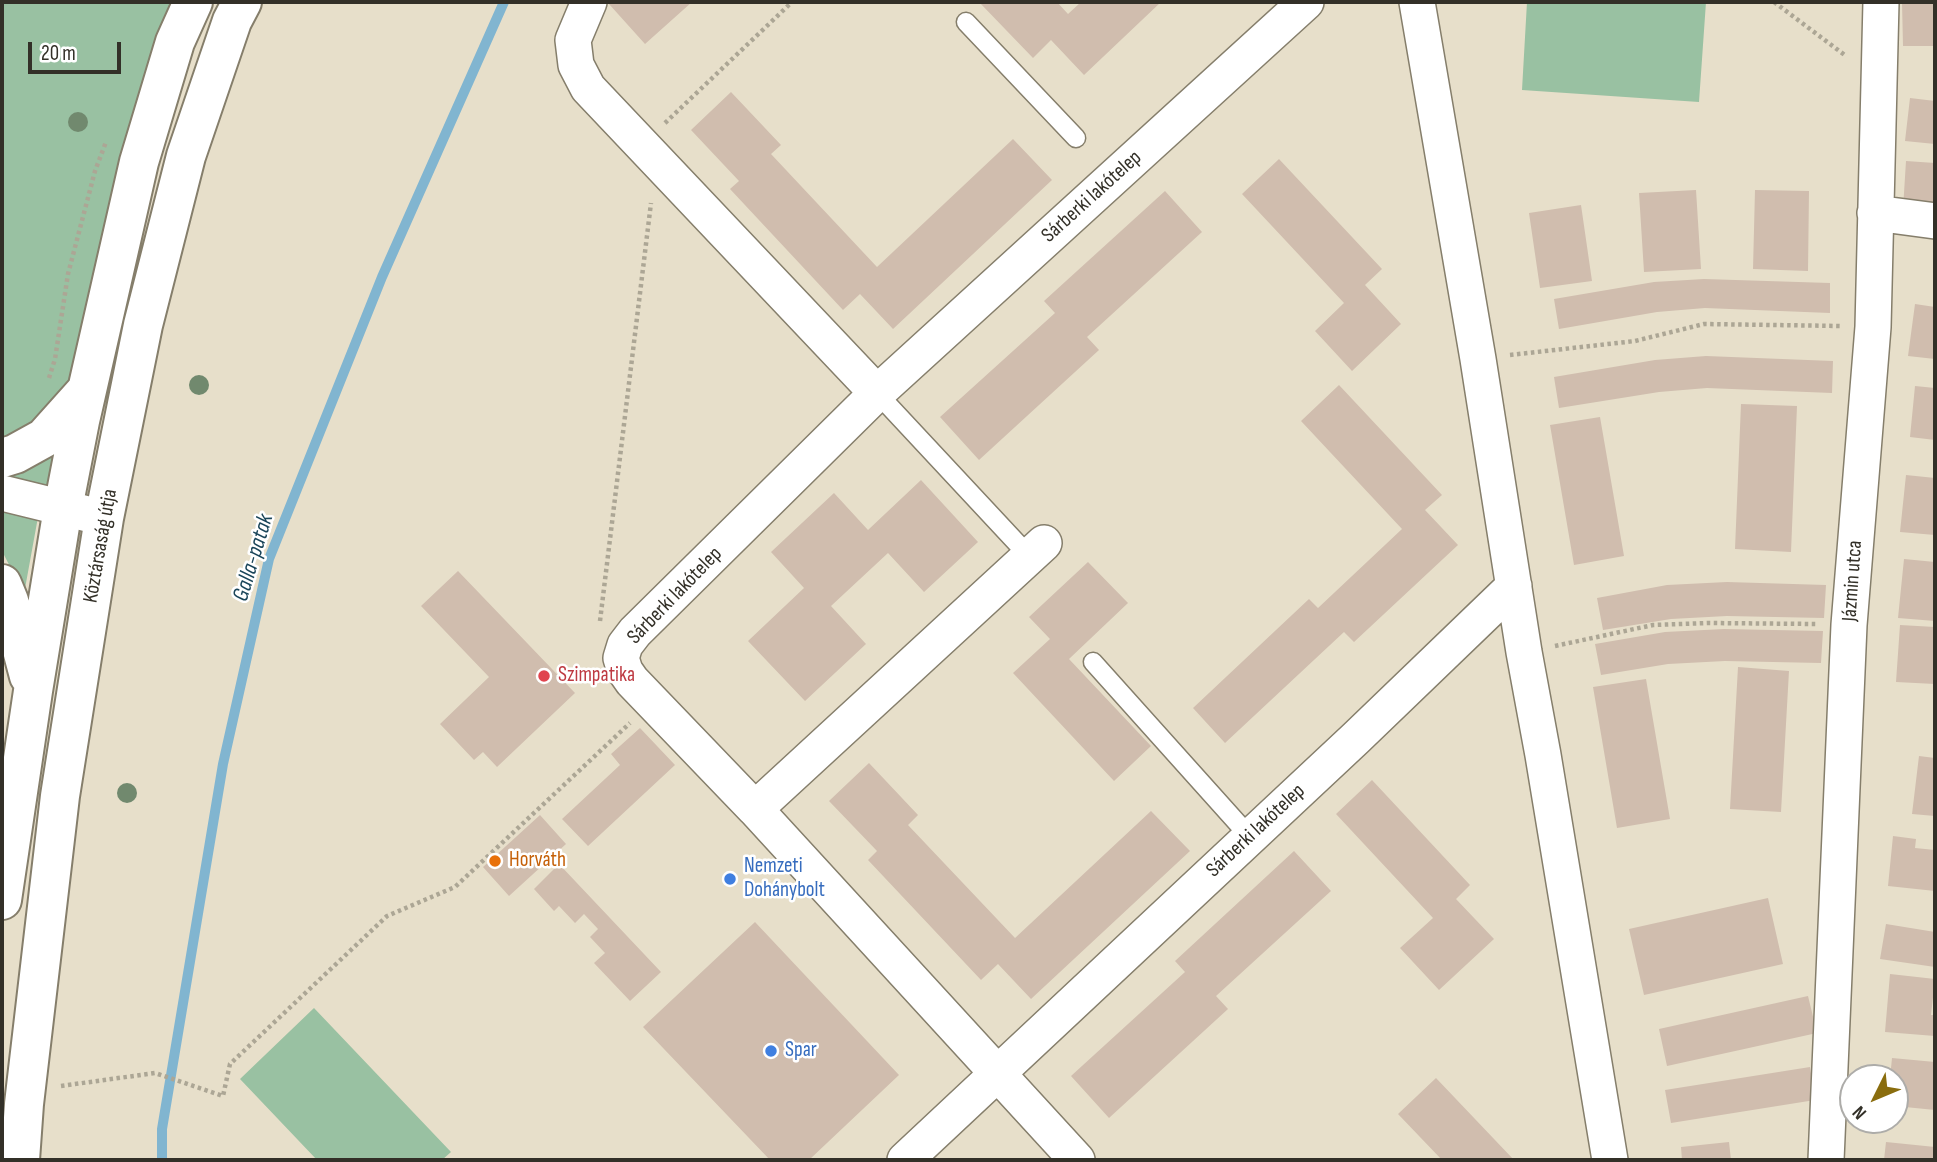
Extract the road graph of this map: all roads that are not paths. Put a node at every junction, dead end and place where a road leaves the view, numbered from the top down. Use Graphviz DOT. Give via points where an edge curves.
graph roads {
  1 [pos="193,2"];
  2 [pos="242,2"];
  3 [pos="589,2"];
  4 [pos="1306,2"];
  5 [pos="1417,2"];
  6 [pos="1881,2"];
  7 [pos="966,22"];
  8 [pos="1076,138"];
  9 [pos="1875,214"];
  10 [pos="1935,221"];
  11 [pos="88,389"];
  12 [pos="877,393"];
  13 [pos="2,458"];
  14 [pos="2,493"];
  15 [pos="63,508"];
  16 [pos="104,518"];
  17 [pos="1036,550"];
  18 [pos="2,584"];
  19 [pos="1514,586"];
  20 [pos="1093,662"];
  21 [pos="33,691"];
  22 [pos="755,809"];
  23 [pos="1250,837"];
  24 [pos="2,900"];
  25 [pos="997,1073"];
  26 [pos="17,1090"];
  27 [pos="20,1160"];
  28 [pos="905,1160"];
  29 [pos="1077,1160"];
  30 [pos="1610,1160"];
  31 [pos="1826,1160"];
  1 -- 11 [label="street, Köztársaság útja" via="175,42 139,162"];
  2 -- 16 [label="street, Köztársaság útja" via="186,156 143,326"];
  3 -- 12 [label="street" via="573,40 576,65 588,88"];
  4 -- 12 [label="street, Sárberki lakótelep"];
  5 -- 19 [label="street"];
  6 -- 9 [label="street, Jázmin utca"];
  7 -- 8 [label="lane"];
  9 -- 10 [label="street"];
  9 -- 31 [label="street, Jázmin utca" via="1872,327 1849,625"];
  11 -- 13 [label="street" via="44,438"];
  11 -- 15 [label="street, Köztársaság útja"];
  12 -- 17 [label="lane"];
  12 -- 22 [label="street, Sárberki lakótelep" via="635,632 621,658 632,681"];
  14 -- 15 [label="street"];
  15 -- 16 [label="street"];
  15 -- 21 [label="street, Köztársaság útja"];
  16 -- 26 [label="street, Köztársaság útja"];
  17 -- 22 [label="street"];
  18 -- 21 [label="street"];
  19 -- 23 [label="street, Sárberki lakótelep"];
  19 -- 30 [label="street"];
  20 -- 23 [label="lane"];
  21 -- 24 [label="street, Köztársaság útja"];
  22 -- 25 [label="street, Sárberki lakótelep"];
  23 -- 25 [label="street, Sárberki lakótelep"];
  25 -- 28 [label="street, Sárberki lakótelep"];
  25 -- 29 [label="street, Sárberki lakótelep"];
  26 -- 27 [label="street, Köztársaság útja"];
}
